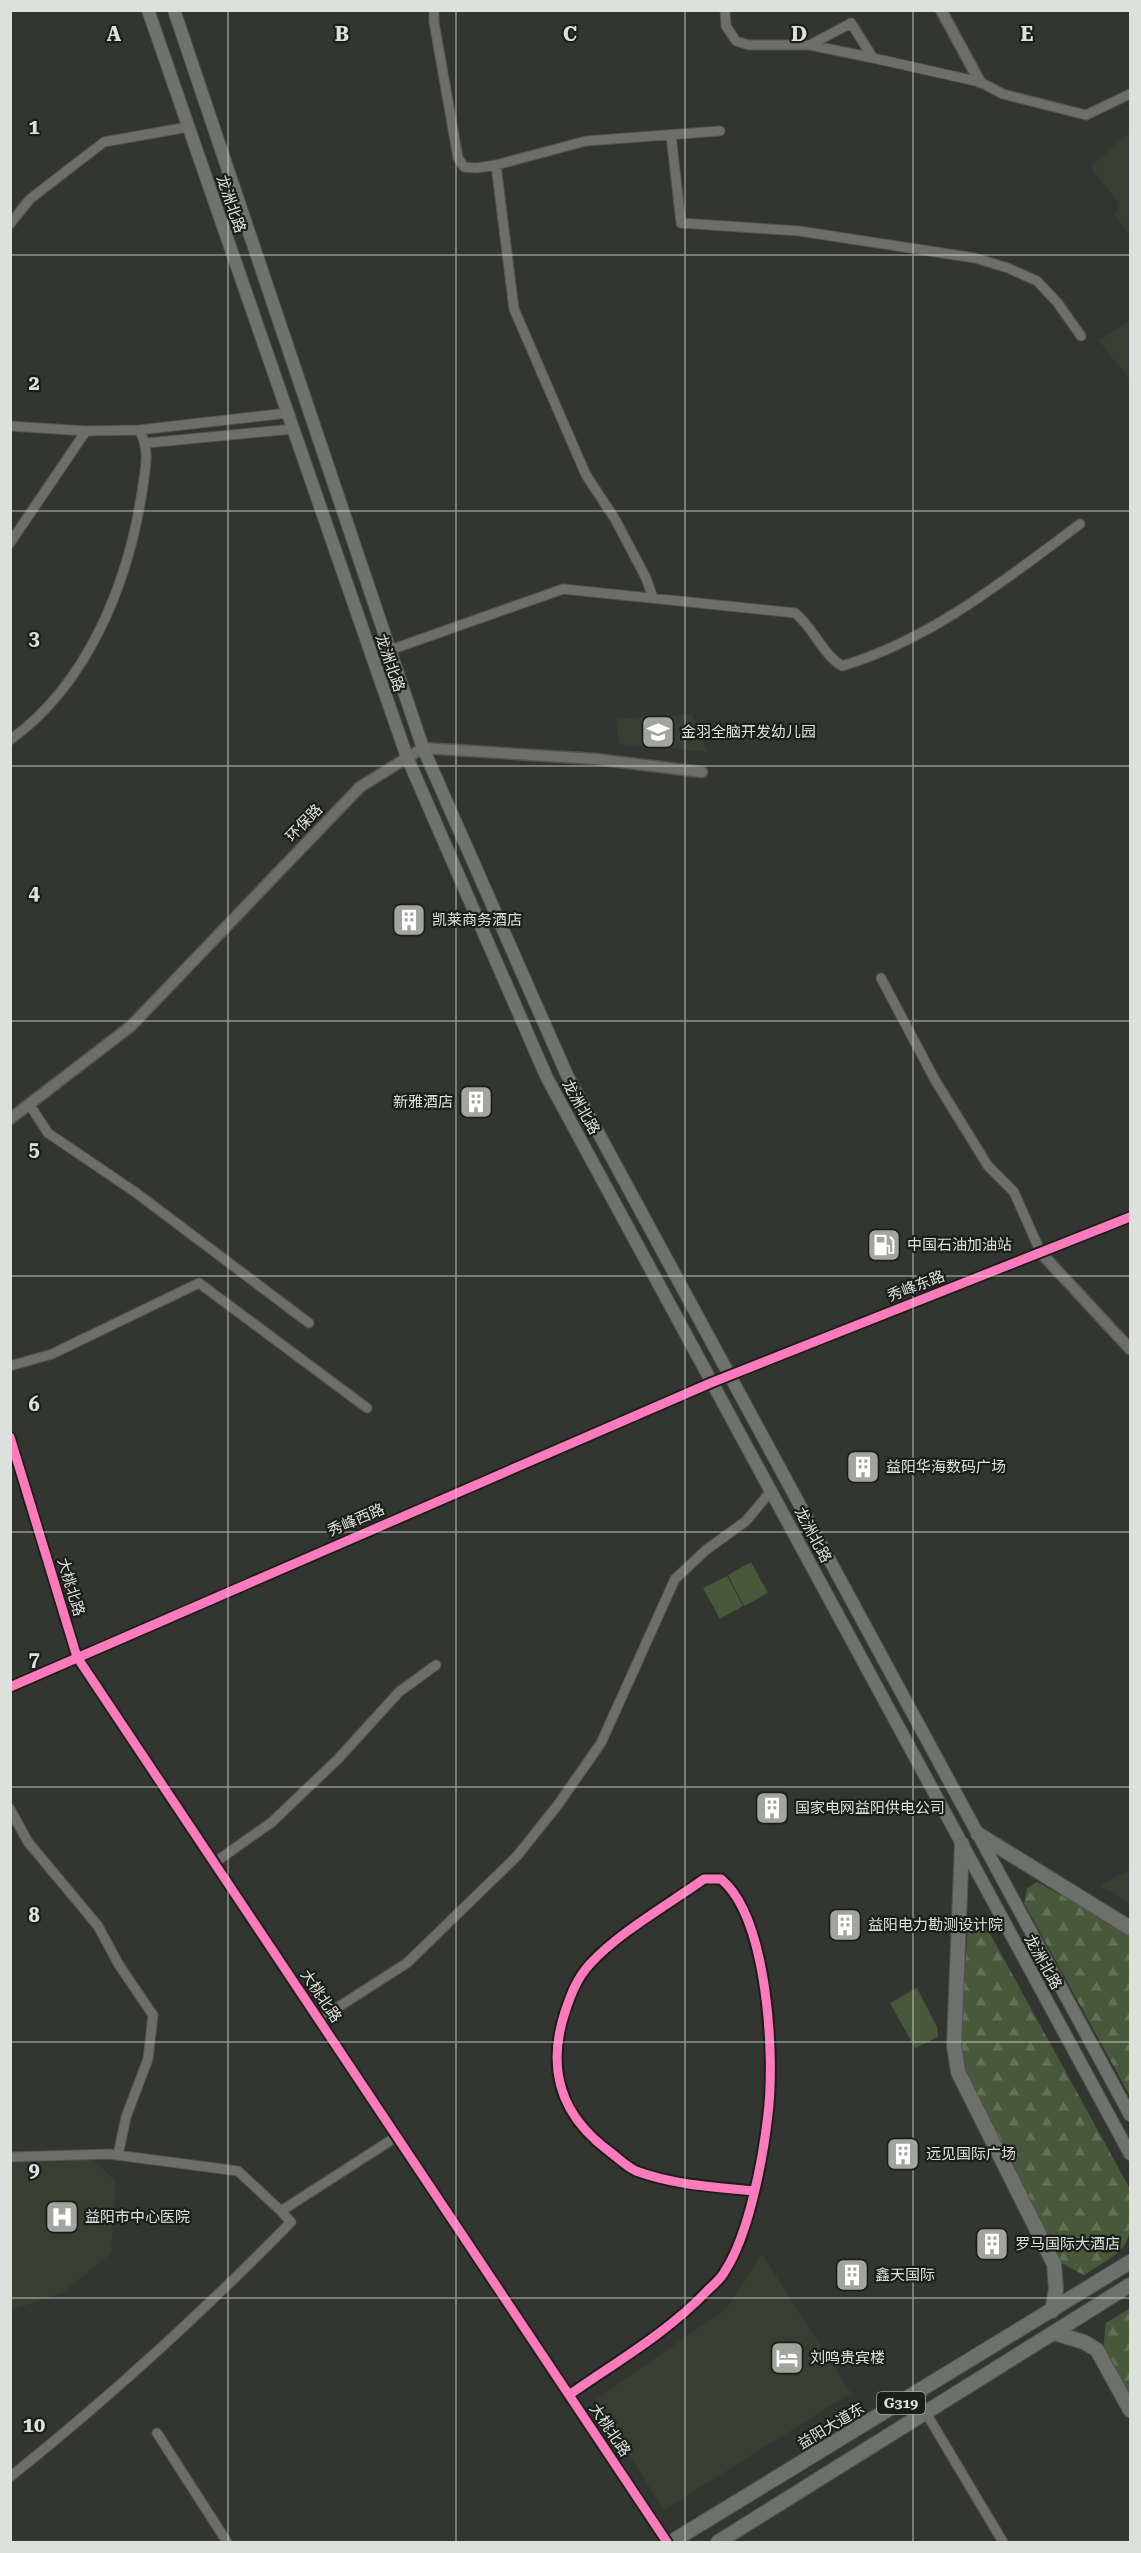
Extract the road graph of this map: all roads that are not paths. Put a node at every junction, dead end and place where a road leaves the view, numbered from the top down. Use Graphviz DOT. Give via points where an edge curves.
graph roads {
  1 [pos="148,10"];
  2 [pos="174,10"];
  3 [pos="434,10"];
  4 [pos="725,10"];
  5 [pos="941,10"];
  6 [pos="810,45"];
  7 [pos="873,58"];
  8 [pos="980,82"];
  9 [pos="1131,94"];
  10 [pos="188,127"];
  11 [pos="720,131"];
  12 [pos="671,135"];
  13 [pos="496,165"];
  14 [pos="10,224"];
  15 [pos="1081,336"];
  16 [pos="288,413"];
  17 [pos="10,426"];
  18 [pos="293,429"];
  19 [pos="139,430"];
  20 [pos="86,431"];
  21 [pos="147,443"];
  22 [pos="1080,524"];
  23 [pos="10,543"];
  24 [pos="653,598"];
  25 [pos="390,650"];
  26 [pos="10,740"];
  27 [pos="423,748"];
  28 [pos="407,756"];
  29 [pos="702,772"];
  30 [pos="881,978"];
  31 [pos="29,1104"];
  32 [pos="10,1119"];
  33 [pos="1131,1217"];
  34 [pos="1041,1253"];
  35 [pos="309,1323"];
  36 [pos="1131,1349"];
  37 [pos="10,1366"];
  38 [pos="728,1376"];
  39 [pos="713,1382"];
  40 [pos="367,1408"];
  41 [pos="10,1437"];
  42 [pos="772,1490"];
  43 [pos="77,1657"];
  44 [pos="436,1665"];
  45 [pos="10,1687"];
  46 [pos="10,1809"];
  47 [pos="978,1834"];
  48 [pos="962,1844"];
  49 [pos="214,1863"];
  50 [pos="1131,1928"];
  51 [pos="318,2020"];
  52 [pos="1131,2115"];
  53 [pos="396,2137"];
  54 [pos="1131,2154"];
  55 [pos="118,2155"];
  56 [pos="10,2157"];
  57 [pos="753,2191"];
  58 [pos="281,2211"];
  59 [pos="1131,2262"];
  60 [pos="1131,2285"];
  61 [pos="1052,2311"];
  62 [pos="1054,2333"];
  63 [pos="568,2395"];
  64 [pos="1131,2410"];
  65 [pos="926,2413"];
  66 [pos="156,2433"];
  67 [pos="10,2477"];
  68 [pos="227,2542"];
  69 [pos="669,2542"];
  70 [pos="718,2542"];
  71 [pos="1003,2542"];
  1 -- 10 [label="main road, 龙洲北路"];
  2 -- 25 [label="main road, 龙洲北路"];
  3 -- 13 [label="street" via="458,158 464,167"];
  4 -- 6 [label="street" via="726,26 736,41 749,45"];
  5 -- 8 [label="street"];
  6 -- 7 [label="street"];
  6 -- 7 [label="street" via="852,23"];
  7 -- 8 [label="street"];
  8 -- 9 [label="street" via="1003,94 1086,115"];
  10 -- 14 [label="street" via="104,142 30,199"];
  10 -- 16 [label="main road, 龙洲北路"];
  11 -- 12 [label="street"];
  12 -- 13 [label="street" via="586,141"];
  12 -- 15 [label="street" via="681,223 799,231 975,258 1037,282"];
  13 -- 24 [label="street" via="514,309 586,475 615,519"];
  16 -- 18 [label="main road, 龙洲北路"];
  16 -- 19 [label="street"];
  17 -- 20 [label="street"];
  18 -- 21 [label="street"];
  18 -- 28 [label="main road, 龙洲北路"];
  19 -- 20 [label="street"];
  19 -- 21 [label="street"];
  20 -- 23 [label="street"];
  21 -- 26 [label="street" via="137,524 108,615 76,670 46,708"];
  22 -- 24 [label="street" via="963,610 867,658 842,666 795,613"];
  24 -- 25 [label="street" via="563,589"];
  25 -- 27 [label="main road, 龙洲北路"];
  27 -- 28 [label="street, 环保路"];
  27 -- 29 [label="street" via="595,759"];
  27 -- 38 [label="main road, 龙洲北路" via="567,1075"];
  28 -- 31 [label="street, 环保路" via="360,787 131,1026"];
  28 -- 39 [label="main road, 龙洲北路" via="548,1078"];
  30 -- 34 [label="street" via="935,1080 988,1166 1014,1192"];
  31 -- 32 [label="street, 环保路"];
  31 -- 35 [label="street" via="48,1133 135,1192"];
  33 -- 34 [label="street, 秀峰东路"];
  34 -- 36 [label="street"];
  34 -- 38 [label="street, 秀峰东路"];
  37 -- 40 [label="street" via="51,1354 199,1283"];
  38 -- 39 [label="street, 秀峰东路"];
  38 -- 47 [label="main road, 龙洲北路"];
  39 -- 42 [label="main road, 龙洲北路"];
  39 -- 43 [label="street, 秀峰西路"];
  41 -- 43 [label="street, 大桃北路"];
  42 -- 48 [label="main road, 龙洲北路"];
  42 -- 51 [label="street" via="746,1521 675,1579 601,1743 517,1856 407,1963"];
  43 -- 45 [label="street, 秀峰西路"];
  43 -- 49 [label="street, 大桃北路"];
  44 -- 49 [label="street" via="399,1692 338,1759 272,1822"];
  46 -- 55 [label="street" via="28,1842 98,1926 153,2015 148,2059 126,2117"];
  47 -- 50 [label="main road"];
  47 -- 52 [label="main road, 龙洲北路"];
  48 -- 54 [label="main road, 龙洲北路"];
  48 -- 61 [label="main road" via="954,2045 958,2072 1054,2264 1056,2289"];
  49 -- 51 [label="street, 大桃北路"];
  51 -- 53 [label="street, 大桃北路"];
  53 -- 58 [label="street"];
  53 -- 63 [label="street, 大桃北路"];
  55 -- 56 [label="street"];
  55 -- 58 [label="street" via="238,2170"];
  57 -- 57 [label="street" via="769,2113 769,2019 758,1954 745,1915 732,1888 721,1879 704,1880 590,1964 573,1987 555,2055 560,2083 573,2115 602,2146 634,2170 690,2185"];
  57 -- 63 [label="street" via="746,2225 725,2272 684,2315"];
  58 -- 67 [label="street" via="291,2222 208,2306 89,2414"];
  59 -- 61 [label="main road, 益阳大道东 / G319"];
  60 -- 62 [label="main road, G319"];
  61 -- 69 [label="main road, 益阳大道东 / G319"];
  62 -- 64 [label="main road" via="1097,2350"];
  62 -- 65 [label="main road, G319"];
  63 -- 69 [label="street, 大桃北路"];
  65 -- 70 [label="main road, G319"];
  65 -- 71 [label="street"];
  66 -- 68 [label="street"];
}
